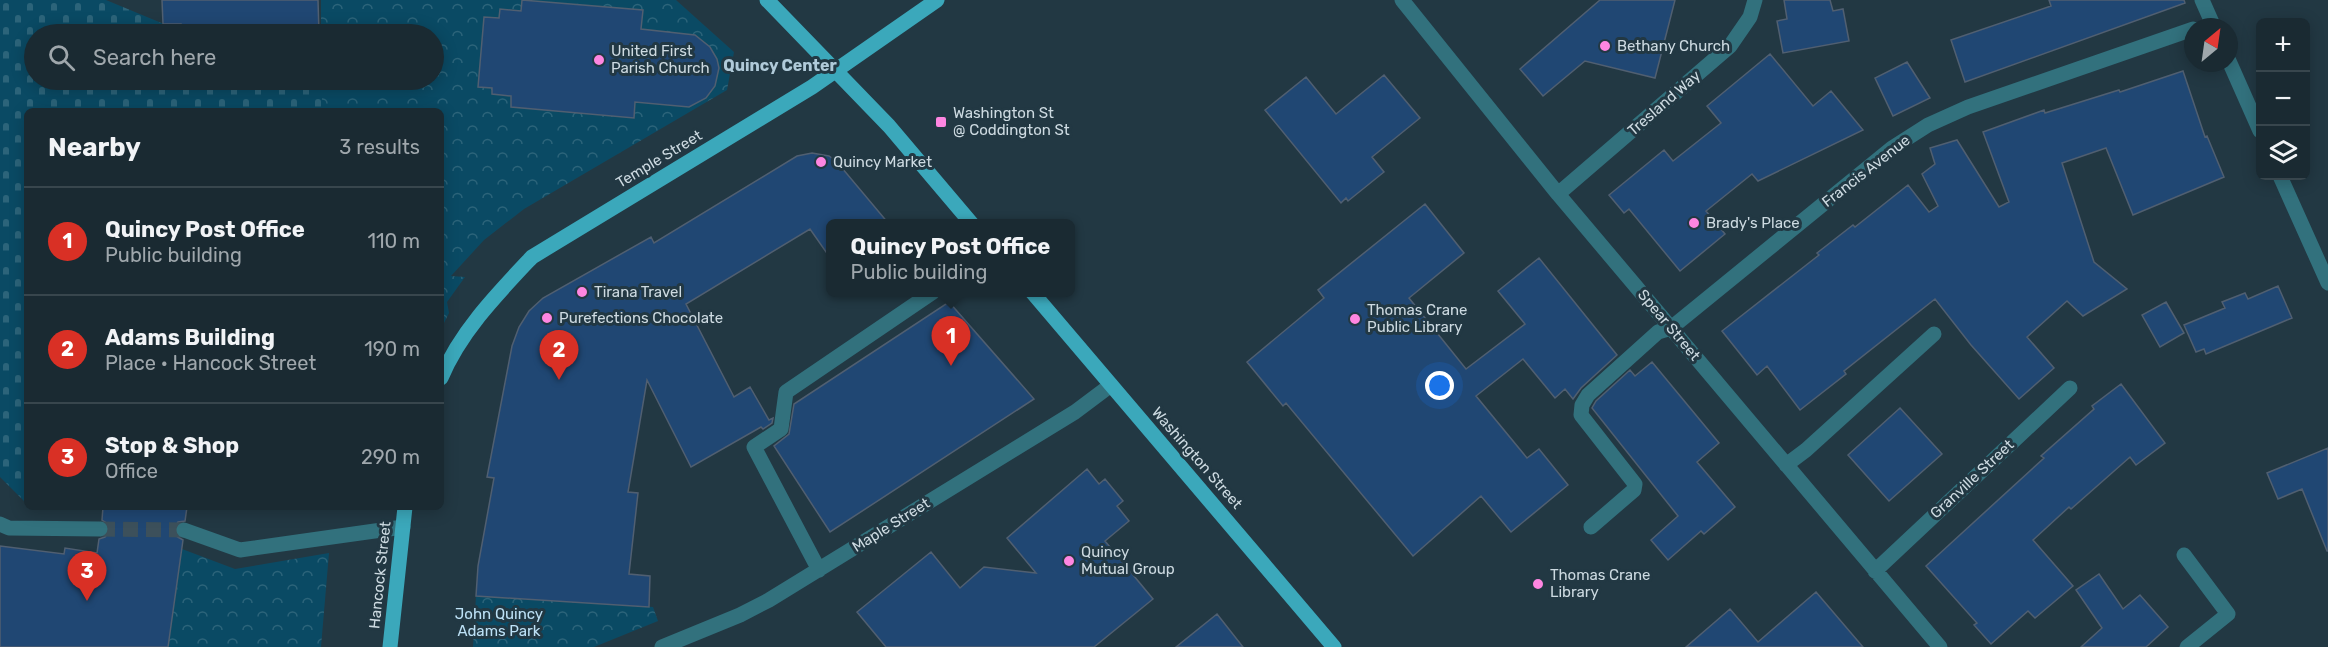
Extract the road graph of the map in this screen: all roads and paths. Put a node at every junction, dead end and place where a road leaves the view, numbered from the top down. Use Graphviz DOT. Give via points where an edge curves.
graph roads {
  1 [pos="767,0"];
  2 [pos="937,0"];
  3 [pos="1401,0"];
  4 [pos="1755,0"];
  5 [pos="2202,0"];
  6 [pos="2206,18"];
  7 [pos="2184,32"];
  8 [pos="837,70"];
  9 [pos="2234,72"];
  10 [pos="2257,126"];
  11 [pos="2282,180"];
  12 [pos="1558,194"];
  13 [pos="968,219"];
  14 [pos="2328,283"];
  15 [pos="926,297"];
  16 [pos="1036,297"];
  17 [pos="1671,328"];
  18 [pos="1934,334"];
  19 [pos="444,373"];
  20 [pos="1111,385"];
  21 [pos="2070,388"];
  22 [pos="1786,465"];
  23 [pos="405,510"];
  24 [pos="0,524"];
  25 [pos="403,527"];
  26 [pos="1591,527"];
  27 [pos="100,529"];
  28 [pos="184,530"];
  29 [pos="2184,555"];
  30 [pos="819,570"];
  31 [pos="1875,571"];
  32 [pos="390,647"];
  33 [pos="662,647"];
  34 [pos="1334,647"];
  35 [pos="1940,647"];
  36 [pos="2187,647"];
  1 -- 8 [label="main road"];
  2 -- 8 [label="main road, Temple Street"];
  3 -- 12 [label="street, Spear Street"];
  4 -- 12 [label="street, Tresland Way" via="1750,17 1730,46"];
  5 -- 6 [label="street"];
  7 -- 17 [label="street, Francis Avenue" via="1968,107 1928,125 1892,148"];
  8 -- 13 [label="main road"];
  8 -- 19 [label="main road, Temple Street" via="532,257 463,339"];
  9 -- 10 [label="street"];
  11 -- 14 [label="street"];
  12 -- 17 [label="street, Spear Street"];
  15 -- 30 [label="street" via="786,392 780,429 754,447"];
  16 -- 20 [label="main road, Washington Street"];
  17 -- 22 [label="street, Spear Street"];
  17 -- 26 [label="street, Francis Avenue" via="1658,332 1587,395 1582,405 1581,415 1635,484 1634,490"];
  18 -- 22 [label="street"];
  20 -- 30 [label="street, Maple Street" via="1065,418"];
  20 -- 34 [label="main road, Washington Street"];
  21 -- 31 [label="street, Granville Street"];
  22 -- 31 [label="street, Spear Street"];
  23 -- 25 [label="main road, Hancock Street"];
  24 -- 27 [label="street" via="9,528"];
  25 -- 28 [label="street" via="240,550"];
  25 -- 32 [label="main road, Hancock Street"];
  29 -- 36 [label="street" via="2228,614"];
  30 -- 33 [label="street, Maple Street" via="740,615"];
  31 -- 35 [label="street, Spear Street"];
}
